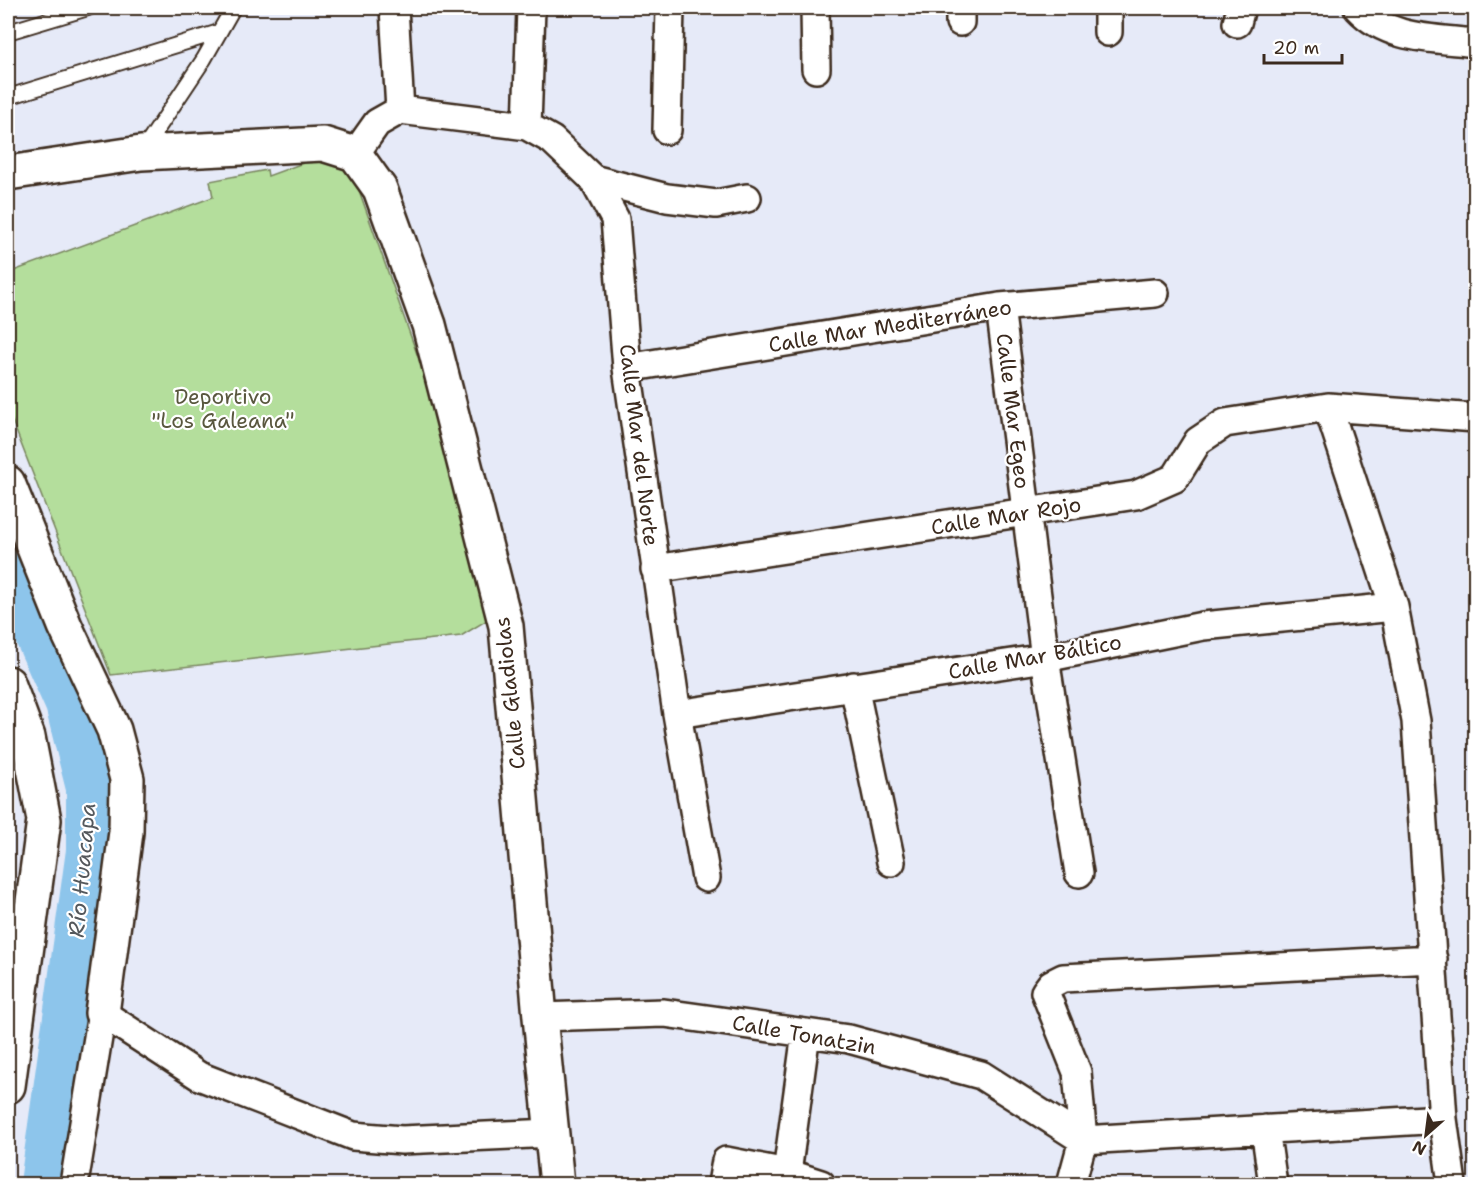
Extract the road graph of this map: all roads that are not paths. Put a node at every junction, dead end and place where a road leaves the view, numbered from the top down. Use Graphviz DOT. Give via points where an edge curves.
graph roads {
  1 [pos="88,8"];
  2 [pos="233,8"];
  3 [pos="394,8"];
  4 [pos="531,8"];
  5 [pos="670,8"];
  6 [pos="815,8"];
  7 [pos="1358,8"];
  8 [pos="8,32"];
  9 [pos="219,32"];
  10 [pos="1476,43"];
  11 [pos="816,69"];
  12 [pos="8,97"];
  13 [pos="400,110"];
  14 [pos="526,126"];
  15 [pos="667,129"];
  16 [pos="141,153"];
  17 [pos="355,154"];
  18 [pos="8,173"];
  19 [pos="594,179"];
  20 [pos="747,198"];
  21 [pos="1155,293"];
  22 [pos="1000,307"];
  23 [pos="627,368"];
  24 [pos="1328,407"];
  25 [pos="1476,418"];
  26 [pos="8,483"];
  27 [pos="1026,513"];
  28 [pos="655,569"];
  29 [pos="1394,607"];
  30 [pos="1045,658"];
  31 [pos="8,683"];
  32 [pos="854,686"];
  33 [pos="677,714"];
  34 [pos="891,862"];
  35 [pos="1079,873"];
  36 [pos="705,878"];
  37 [pos="1432,959"];
  38 [pos="102,1013"];
  39 [pos="540,1017"];
  40 [pos="806,1032"];
  41 [pos="8,1086"];
  42 [pos="1443,1119"];
  43 [pos="1265,1129"];
  44 [pos="552,1133"];
  45 [pos="1083,1140"];
  46 [pos="787,1173"];
  47 [pos="74,1185"];
  48 [pos="557,1185"];
  49 [pos="722,1185"];
  50 [pos="821,1185"];
  51 [pos="1071,1185"];
  52 [pos="1273,1185"];
  53 [pos="1452,1185"];
  1 -- 8 [label="lane"];
  2 -- 9 [label="lane"];
  3 -- 13 [label="street"];
  4 -- 14 [label="street"];
  5 -- 15 [label="street"];
  6 -- 11 [label="street"];
  7 -- 10 [label="street" via="1369,20 1404,36"];
  9 -- 12 [label="lane"];
  9 -- 16 [label="lane"];
  13 -- 14 [label="street"];
  13 -- 17 [label="street" via="376,123"];
  14 -- 19 [label="street" via="552,140"];
  16 -- 17 [label="street" via="323,144"];
  16 -- 18 [label="street"];
  17 -- 39 [label="street, Calle Gladiolas" via="380,189 429,325 506,626"];
  19 -- 20 [label="street" via="667,198 706,203"];
  19 -- 23 [label="street, Calle Mar del Norte" via="615,219"];
  21 -- 22 [label="street, Calle Mar Mediterráneo"];
  22 -- 23 [label="street, Calle Mar Mediterráneo"];
  22 -- 27 [label="street, Calle Mar Egeo"];
  23 -- 28 [label="street, Calle Mar del Norte"];
  24 -- 25 [label="street, Calle Mar Rojo"];
  24 -- 27 [label="street, Calle Mar Rojo" via="1225,423 1198,441 1175,478 1136,495"];
  24 -- 29 [label="street"];
  26 -- 38 [label="street" via="65,626 114,730 127,779 126,832"];
  27 -- 28 [label="street, Calle Mar Rojo"];
  27 -- 30 [label="street, Calle Mar Egeo"];
  28 -- 33 [label="street, Calle Mar del Norte"];
  29 -- 30 [label="street, Calle Mar Báltico" via="1203,626"];
  29 -- 37 [label="street" via="1416,721"];
  30 -- 32 [label="street, Calle Mar Báltico"];
  30 -- 35 [label="street, Calle Mar Egeo"];
  31 -- 41 [label="street" via="28,737 44,820"];
  32 -- 33 [label="street, Calle Mar Báltico"];
  32 -- 34 [label="street"];
  33 -- 36 [label="street, Calle Mar del Norte"];
  37 -- 42 [label="street"];
  37 -- 45 [label="street" via="1064,978 1051,984 1045,992 1077,1072"];
  38 -- 44 [label="street" via="199,1076 353,1136 402,1140"];
  38 -- 47 [label="street"];
  39 -- 40 [label="street, Calle Tonatzin" via="664,1013"];
  39 -- 44 [label="street, Calle Gladiolas"];
  40 -- 45 [label="street, Calle Tonatzin" via="849,1039 981,1075"];
  40 -- 46 [label="street"];
  42 -- 43 [label="street"];
  42 -- 53 [label="street"];
  43 -- 45 [label="street"];
  43 -- 52 [label="street"];
  44 -- 48 [label="street, Calle Gladiolas"];
  45 -- 51 [label="street"];
  46 -- 49 [label="street" via="726,1161"];
  46 -- 50 [label="street"];
}
